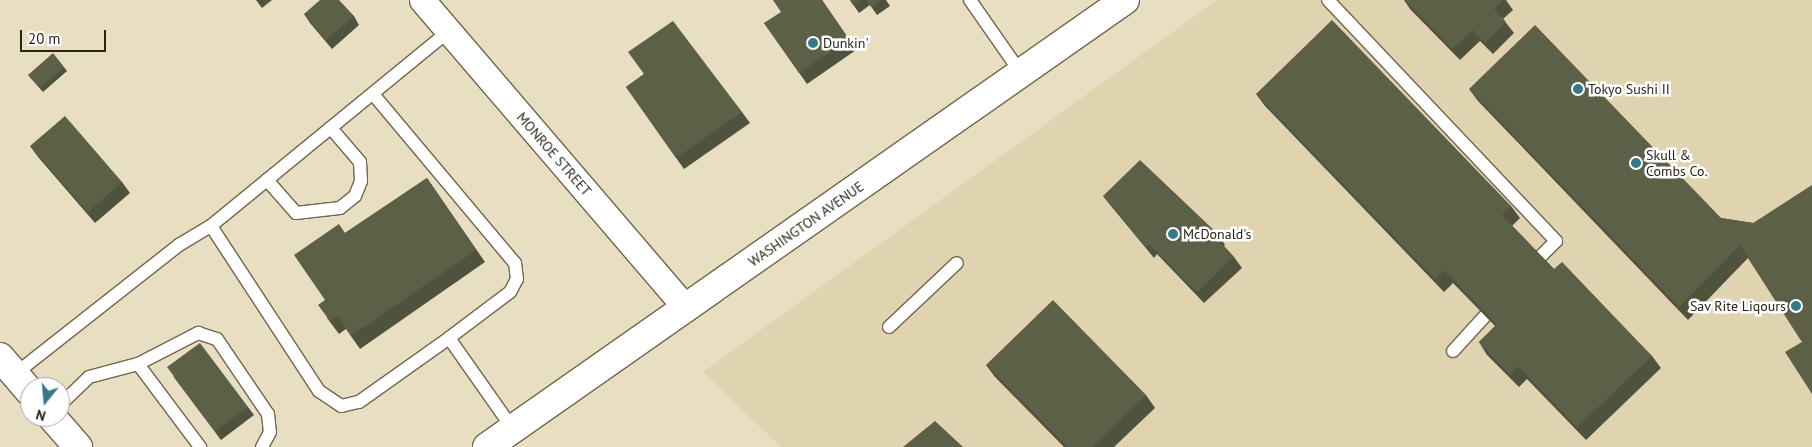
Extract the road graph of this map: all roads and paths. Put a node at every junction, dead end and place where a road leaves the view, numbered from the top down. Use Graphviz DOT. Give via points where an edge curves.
graph roads {
  1 [pos="422,0"];
  2 [pos="970,0"];
  3 [pos="1125,0"];
  4 [pos="1328,0"];
  5 [pos="449,32"];
  6 [pos="1021,73"];
  7 [pos="373,94"];
  8 [pos="331,128"];
  9 [pos="267,180"];
  10 [pos="211,226"];
  11 [pos="1540,258"];
  12 [pos="957,263"];
  13 [pos="686,308"];
  14 [pos="1485,316"];
  15 [pos="889,327"];
  16 [pos="449,338"];
  17 [pos="1453,351"];
  18 [pos="138,364"];
  19 [pos="15,374"];
  20 [pos="70,395"];
  21 [pos="61,427"];
  22 [pos="512,429"];
  23 [pos="78,447"];
  24 [pos="200,447"];
  25 [pos="262,447"];
  26 [pos="487,447"];
  1 -- 5 [label="street, MONROE STREET"];
  2 -- 6 [label="lane"];
  3 -- 6 [label="main road, WASHINGTON AVENUE"];
  4 -- 11 [label="lane" via="1556,241"];
  5 -- 7 [label="lane"];
  5 -- 13 [label="street, MONROE STREET"];
  6 -- 13 [label="main road, WASHINGTON AVENUE"];
  7 -- 8 [label="lane"];
  7 -- 16 [label="lane" via="515,263 517,279 510,292"];
  8 -- 9 [label="lane"];
  8 -- 9 [label="lane" via="360,162 361,181 355,196 340,208 296,213"];
  9 -- 10 [label="lane"];
  10 -- 16 [label="lane" via="319,391 341,406 359,402"];
  10 -- 19 [label="lane" via="179,245"];
  12 -- 15 [label="lane"];
  13 -- 22 [label="main road, WASHINGTON AVENUE"];
  14 -- 17 [label="lane"];
  16 -- 22 [label="lane"];
  18 -- 20 [label="lane" via="89,377"];
  18 -- 24 [label="lane"];
  18 -- 25 [label="lane" via="182,338 198,333 216,339 268,414 270,432"];
  21 -- 23 [label="main road"];
  22 -- 26 [label="main road, WASHINGTON AVENUE"];
}
